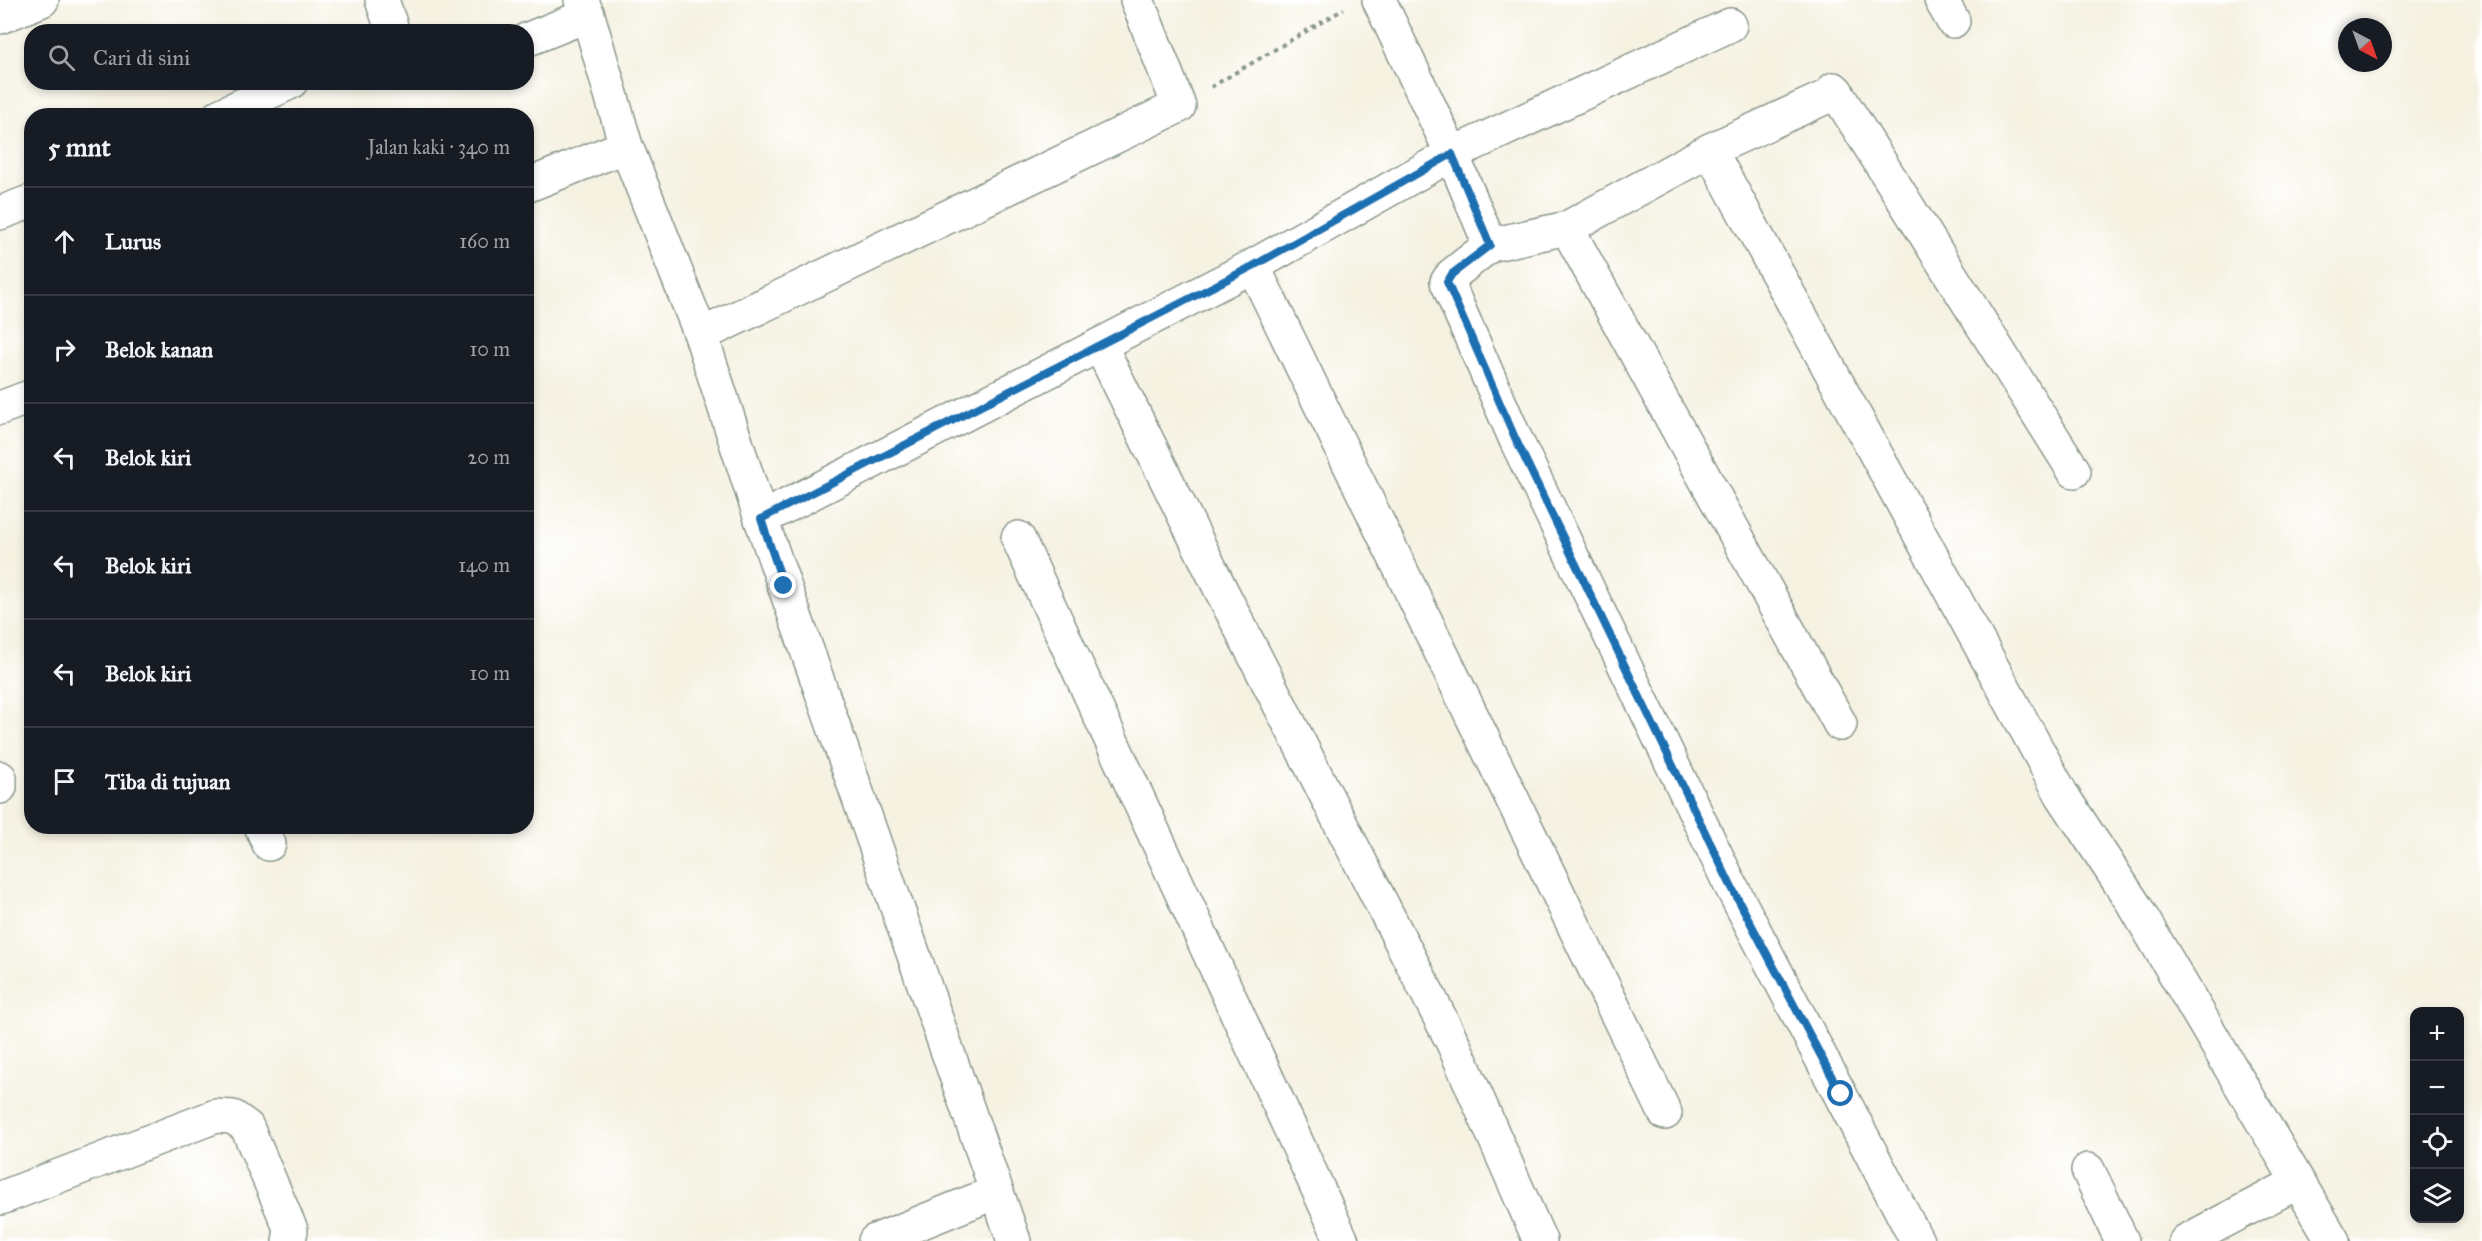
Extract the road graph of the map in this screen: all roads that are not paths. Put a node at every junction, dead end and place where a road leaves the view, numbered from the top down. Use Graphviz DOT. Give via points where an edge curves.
graph roads {
  1 [pos="42,0"];
  2 [pos="382,0"];
  3 [pos="1137,0"];
  4 [pos="1365,3"];
  5 [pos="585,8"];
  6 [pos="0,17"];
  7 [pos="390,24"];
  8 [pos="1730,25"];
  9 [pos="534,36"];
  10 [pos="274,90"];
  11 [pos="236,108"];
  12 [pos="626,147"];
  13 [pos="1710,150"];
  14 [pos="1452,154"];
  15 [pos="534,183"];
  16 [pos="24,204"];
  17 [pos="0,213"];
  18 [pos="1567,228"];
  19 [pos="1490,245"];
  20 [pos="1253,266"];
  21 [pos="701,334"];
  22 [pos="1100,345"];
  23 [pos="24,399"];
  24 [pos="0,408"];
  25 [pos="2074,471"];
  26 [pos="761,519"];
  27 [pos="1018,538"];
  28 [pos="1840,724"];
  29 [pos="0,778"];
  30 [pos="0,787"];
  31 [pos="1665,1113"];
  32 [pos="2088,1170"];
  33 [pos="2298,1182"];
  34 [pos="996,1192"];
  35 [pos="1,1198"];
  36 [pos="289,1241"];
  37 [pos="875,1241"];
  38 [pos="1014,1241"];
  39 [pos="1342,1241"];
  40 [pos="1540,1241"];
  41 [pos="1917,1241"];
  42 [pos="2122,1241"];
  43 [pos="2186,1241"];
  44 [pos="2332,1241"];
  1 -- 6 [label="street"];
  2 -- 7 [label="street"];
  3 -- 21 [label="street" via="1179,106"];
  4 -- 14 [label="street"];
  5 -- 9 [label="street"];
  5 -- 12 [label="street"];
  8 -- 14 [label="street"];
  10 -- 11 [label="street"];
  12 -- 15 [label="street"];
  12 -- 21 [label="street"];
  13 -- 18 [label="street"];
  13 -- 25 [label="street" via="1836,91"];
  13 -- 33 [label="street" via="2062,795 2135,906"];
  14 -- 19 [label="street"];
  14 -- 20 [label="street"];
  16 -- 17 [label="street"];
  18 -- 19 [label="street"];
  18 -- 28 [label="street"];
  19 -- 41 [label="street" via="1447,282 1516,440 1730,884"];
  20 -- 22 [label="street"];
  20 -- 31 [label="street"];
  21 -- 26 [label="street"];
  22 -- 26 [label="street"];
  22 -- 40 [label="street" via="1453,1042"];
  23 -- 24 [label="street"];
  26 -- 34 [label="street"];
  27 -- 39 [label="street"];
  29 -- 30 [label="street"];
  32 -- 42 [label="street"];
  33 -- 43 [label="street"];
  33 -- 44 [label="street"];
  34 -- 37 [label="street"];
  34 -- 38 [label="street"];
  35 -- 36 [label="street" via="216,1116 233,1117 247,1127 291,1230"];
}
